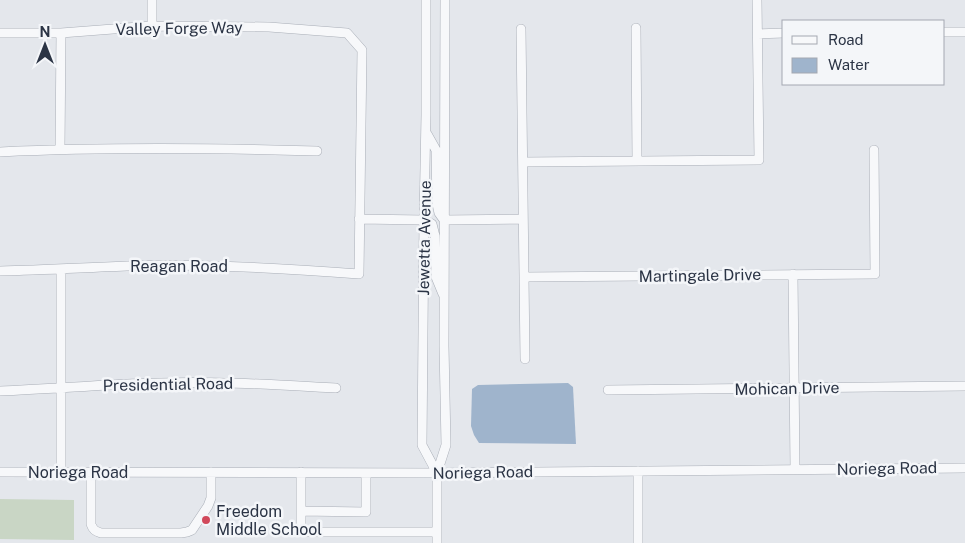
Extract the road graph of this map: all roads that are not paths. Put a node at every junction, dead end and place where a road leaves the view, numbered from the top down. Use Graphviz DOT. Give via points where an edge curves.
graph roads {
  1 [pos="152,0"];
  2 [pos="426,0"];
  3 [pos="445,0"];
  4 [pos="757,0"];
  5 [pos="152,26"];
  6 [pos="636,28"];
  7 [pos="521,29"];
  8 [pos="945,32"];
  9 [pos="965,32"];
  10 [pos="0,33"];
  11 [pos="61,33"];
  12 [pos="782,33"];
  13 [pos="758,34"];
  14 [pos="426,132"];
  15 [pos="60,149"];
  16 [pos="874,150"];
  17 [pos="317,151"];
  18 [pos="0,152"];
  19 [pos="638,161"];
  20 [pos="523,162"];
  21 [pos="359,219"];
  22 [pos="524,219"];
  23 [pos="424,220"];
  24 [pos="444,220"];
  25 [pos="61,269"];
  26 [pos="0,271"];
  27 [pos="793,274"];
  28 [pos="524,277"];
  29 [pos="444,299"];
  30 [pos="525,359"];
  31 [pos="965,386"];
  32 [pos="61,387"];
  33 [pos="336,388"];
  34 [pos="794,388"];
  35 [pos="608,390"];
  36 [pos="0,391"];
  37 [pos="965,468"];
  38 [pos="795,469"];
  39 [pos="638,471"];
  40 [pos="0,472"];
  41 [pos="61,472"];
  42 [pos="91,472"];
  43 [pos="211,472"];
  44 [pos="302,472"];
  45 [pos="366,473"];
  46 [pos="437,473"];
  47 [pos="301,511"];
  48 [pos="437,532"];
  49 [pos="437,543"];
  50 [pos="638,543"];
  1 -- 5 [label="street"];
  2 -- 14 [label="street, Jewetta Avenue"];
  3 -- 24 [label="street, Jewetta Avenue"];
  4 -- 13 [label="street"];
  5 -- 11 [label="street, Valley Forge Way"];
  5 -- 21 [label="street, Valley Forge Way" via="269,27 346,33 362,50"];
  6 -- 19 [label="street"];
  7 -- 20 [label="street"];
  8 -- 9 [label="street"];
  10 -- 11 [label="street, Valley Forge Way"];
  11 -- 15 [label="street"];
  12 -- 13 [label="street"];
  13 -- 19 [label="street" via="759,160"];
  14 -- 23 [label="street, Jewetta Avenue"];
  14 -- 24 [label="street" via="436,150 436,204"];
  15 -- 17 [label="street"];
  15 -- 18 [label="street"];
  16 -- 27 [label="street, Martingale Drive" via="875,274"];
  19 -- 20 [label="street"];
  20 -- 22 [label="street"];
  21 -- 23 [label="street"];
  21 -- 25 [label="street, Reagan Road" via="359,274 227,266"];
  22 -- 24 [label="street"];
  22 -- 28 [label="street"];
  23 -- 29 [label="street" via="434,228 436,277"];
  23 -- 46 [label="street, Jewetta Avenue" via="422,445"];
  24 -- 29 [label="street, Jewetta Avenue"];
  25 -- 26 [label="street, Reagan Road"];
  25 -- 32 [label="street"];
  27 -- 28 [label="street, Martingale Drive"];
  27 -- 34 [label="street"];
  28 -- 30 [label="street"];
  29 -- 46 [label="street, Jewetta Avenue" via="446,445"];
  31 -- 34 [label="street, Mohican Drive"];
  32 -- 33 [label="street, Presidential Road" via="228,383"];
  32 -- 36 [label="street, Presidential Road"];
  32 -- 41 [label="street"];
  34 -- 35 [label="street, Mohican Drive"];
  34 -- 38 [label="street"];
  37 -- 38 [label="street, Noriega Road"];
  38 -- 39 [label="street, Noriega Road"];
  39 -- 46 [label="street, Noriega Road"];
  39 -- 50 [label="street"];
  40 -- 41 [label="street, Noriega Road"];
  41 -- 42 [label="street, Noriega Road"];
  42 -- 43 [label="street, Noriega Road"];
  42 -- 43 [label="street" via="91,524 96,532 181,533 192,530 208,506"];
  43 -- 44 [label="street, Noriega Road"];
  44 -- 45 [label="street, Noriega Road"];
  44 -- 47 [label="street"];
  45 -- 46 [label="street, Noriega Road"];
  45 -- 47 [label="street" via="366,512"];
  46 -- 48 [label="street, Jewetta Avenue"];
  47 -- 48 [label="street" via="301,528 310,532"];
  48 -- 49 [label="street, Jewetta Avenue"];
}
